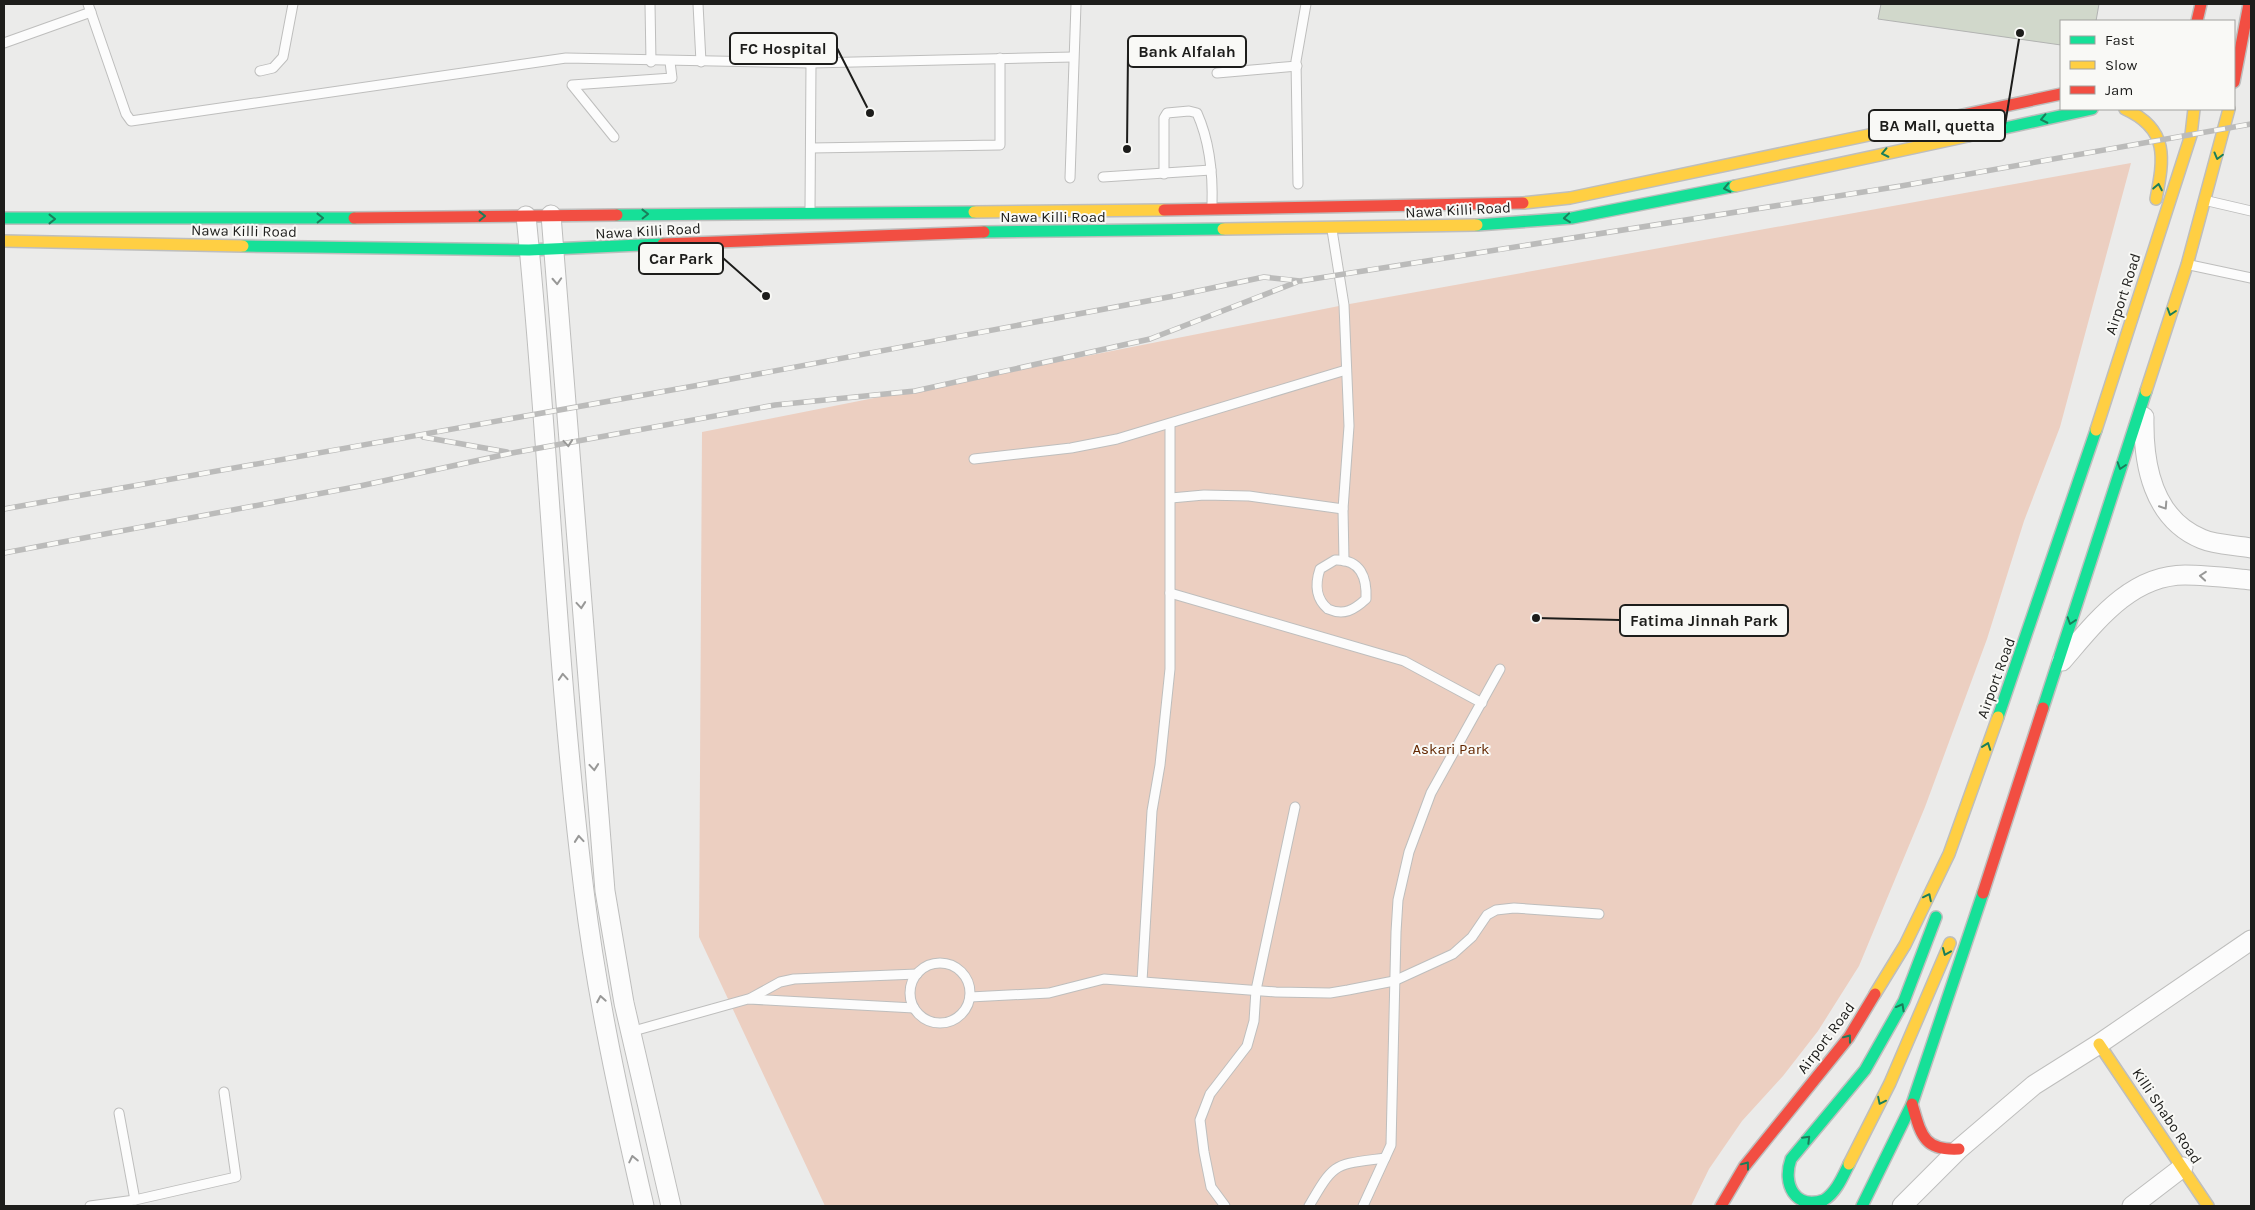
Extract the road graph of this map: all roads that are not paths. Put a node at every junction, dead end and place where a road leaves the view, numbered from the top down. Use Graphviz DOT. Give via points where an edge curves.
graph roads {
  1 [pos="293,4"];
  2 [pos="650,4"];
  3 [pos="698,4"];
  4 [pos="1076,4"];
  5 [pos="1306,4"];
  6 [pos="2201,4"];
  7 [pos="2249,4"];
  8 [pos="90,8"];
  9 [pos="2197,20"];
  10 [pos="4,43"];
  11 [pos="1073,57"];
  12 [pos="1000,58"];
  13 [pos="651,62"];
  14 [pos="670,62"];
  15 [pos="701,62"];
  16 [pos="811,63"];
  17 [pos="1296,66"];
  18 [pos="260,71"];
  19 [pos="1217,73"];
  20 [pos="2235,77"];
  21 [pos="2060,94"];
  22 [pos="2087,110"];
  23 [pos="2127,110"];
  24 [pos="2194,110"];
  25 [pos="2228,110"];
  26 [pos="614,137"];
  27 [pos="811,148"];
  28 [pos="1211,170"];
  29 [pos="1164,174"];
  30 [pos="1103,177"];
  31 [pos="1070,178"];
  32 [pos="1298,184"];
  33 [pos="2206,200"];
  34 [pos="1212,209"];
  35 [pos="2251,211"];
  36 [pos="810,212"];
  37 [pos="551,215"];
  38 [pos="526,216"];
  39 [pos="4,218"];
  40 [pos="1332,229"];
  41 [pos="4,240"];
  42 [pos="529,250"];
  43 [pos="555,250"];
  44 [pos="2187,265"];
  45 [pos="2251,278"];
  46 [pos="2136,304"];
  47 [pos="1346,370"];
  48 [pos="2145,391"];
  49 [pos="1170,424"];
  50 [pos="974,459"];
  51 [pos="1171,498"];
  52 [pos="1343,509"];
  53 [pos="2251,548"];
  54 [pos="1344,561"];
  55 [pos="2251,580"];
  56 [pos="1170,593"];
  57 [pos="2055,669"];
  58 [pos="1500,670"];
  59 [pos="1482,703"];
  60 [pos="1295,807"];
  61 [pos="1949,854"];
  62 [pos="1986,880"];
  63 [pos="1599,914"];
  64 [pos="1963,915"];
  65 [pos="1955,930"];
  66 [pos="2251,940"];
  67 [pos="917,974"];
  68 [pos="1142,981"];
  69 [pos="1394,981"];
  70 [pos="1256,990"];
  71 [pos="970,997"];
  72 [pos="748,999"];
  73 [pos="914,1008"];
  74 [pos="630,1032"];
  75 [pos="2099,1044"];
  76 [pos="224,1092"];
  77 [pos="1912,1104"];
  78 [pos="119,1113"];
  79 [pos="1960,1149"];
  80 [pos="1385,1158"];
  81 [pos="2183,1166"];
  82 [pos="135,1200"];
  83 [pos="90,1206"];
  84 [pos="644,1206"];
  85 [pos="671,1206"];
  86 [pos="1225,1206"];
  87 [pos="1309,1206"];
  88 [pos="1363,1206"];
  89 [pos="1721,1206"];
  90 [pos="1862,1206"];
  91 [pos="1902,1206"];
  92 [pos="2132,1206"];
  93 [pos="2208,1206"];
  1 -- 18 [label="lane" via="283,57 273,68"];
  2 -- 13 [label="lane"];
  3 -- 15 [label="lane"];
  4 -- 11 [label="lane"];
  5 -- 17 [label="lane"];
  6 -- 9 [label="main road"];
  7 -- 20 [label="main road"];
  8 -- 10 [label="lane"];
  8 -- 13 [label="lane" via="131,121 566,58"];
  11 -- 12 [label="lane"];
  11 -- 31 [label="lane"];
  12 -- 16 [label="lane"];
  12 -- 27 [label="lane" via="1000,145"];
  13 -- 14 [label="lane"];
  14 -- 15 [label="lane"];
  14 -- 26 [label="lane" via="672,78 572,85"];
  15 -- 16 [label="lane"];
  16 -- 27 [label="lane"];
  17 -- 19 [label="lane"];
  17 -- 32 [label="lane"];
  21 -- 34 [label="main road, Nawa Killi Road" via="1570,198 1520,203"];
  22 -- 40 [label="main road, Nawa Killi Road, one-way" via="1658,203 1572,218 1460,226"];
  46 -- 23 [label="main road, one-way" via="2162,169 2162,151 2161,140 2155,130"];
  24 -- 46 [label="main road, Airport Road" via="2191,135"];
  25 -- 33 [label="main road, one-way"];
  27 -- 36 [label="lane"];
  28 -- 29 [label="lane"];
  28 -- 29 [label="lane" via="1201,122 1197,113 1189,111 1167,113 1164,118"];
  28 -- 34 [label="lane"];
  29 -- 30 [label="lane"];
  33 -- 35 [label="lane"];
  33 -- 44 [label="main road"];
  34 -- 36 [label="main road, Nawa Killi Road"];
  37 -- 36 [label="main road, Nawa Killi Road, one-way"];
  37 -- 38 [label="main road, Nawa Killi Road"];
  37 -- 43 [label="street"];
  39 -- 38 [label="main road, Nawa Killi Road, one-way"];
  38 -- 42 [label="street"];
  40 -- 43 [label="main road, Nawa Killi Road" via="947,232"];
  40 -- 47 [label="lane" via="1344,304"];
  41 -- 42 [label="main road, Nawa Killi Road"];
  42 -- 43 [label="main road, Nawa Killi Road"];
  84 -- 42 [label="street, one-way" via="602,1004 584,892 564,690"];
  43 -- 74 [label="street, one-way" via="566,425 605,891"];
  44 -- 45 [label="lane"];
  44 -- 48 [label="main road, one-way"];
  61 -- 46 [label="main road, Airport Road, one-way" via="2026,639"];
  47 -- 49 [label="lane"];
  47 -- 52 [label="lane" via="1349,426"];
  48 -- 53 [label="street, one-way" via="2144,440 2148,473 2169,514 2184,530 2204,540"];
  48 -- 57 [label="main road, one-way"];
  49 -- 50 [label="lane" via="1071,448"];
  49 -- 51 [label="lane"];
  51 -- 52 [label="lane" via="1249,496"];
  51 -- 56 [label="lane"];
  52 -- 54 [label="lane"];
  54 -- 54 [label="lane" via="1357,567 1365,577 1366,599 1353,610 1342,613 1328,609 1322,603 1316,580 1320,569 1328,563"];
  55 -- 57 [label="street, one-way" via="2184,575 2148,582 2106,612"];
  56 -- 59 [label="lane" via="1404,661"];
  56 -- 68 [label="lane" via="1170,669 1152,811"];
  57 -- 62 [label="main road"];
  58 -- 59 [label="lane"];
  59 -- 69 [label="lane" via="1431,793 1409,852 1398,900"];
  60 -- 70 [label="lane"];
  65 -- 61 [label="main road, one-way" via="1890,1084 1842,1178 1820,1202 1812,1204 1798,1200 1785,1184 1787,1167 1800,1146 1865,1070 1904,1001 1940,901"];
  89 -- 61 [label="main road, Airport Road, one-way" via="1744,1167 1849,1037 1905,945"];
  62 -- 64 [label="main road"];
  62 -- 77 [label="main road"];
  63 -- 69 [label="lane" via="1514,908 1496,910 1487,915 1472,937 1453,954"];
  66 -- 75 [label="street"];
  67 -- 71 [label="lane" via="931,964 944,962 957,967 966,977"];
  67 -- 72 [label="lane" via="780,982"];
  67 -- 73 [label="lane" via="910,995"];
  68 -- 70 [label="lane"];
  68 -- 71 [label="lane" via="1104,979 1049,993"];
  69 -- 70 [label="lane" via="1330,993"];
  69 -- 80 [label="lane" via="1393,1131"];
  70 -- 86 [label="lane" via="1254,1021 1247,1046 1210,1094 1200,1120 1212,1187"];
  71 -- 73 [label="lane" via="961,1015 949,1022 936,1023 923,1018"];
  72 -- 73 [label="lane"];
  72 -- 74 [label="lane"];
  74 -- 85 [label="street"];
  75 -- 79 [label="street" via="2034,1085"];
  75 -- 81 [label="main road, Killi Shabo Road"];
  76 -- 82 [label="lane" via="236,1177"];
  77 -- 79 [label="main road" via="1926,1141 1942,1152"];
  77 -- 90 [label="main road"];
  78 -- 82 [label="lane"];
  79 -- 91 [label="street"];
  80 -- 87 [label="lane" via="1341,1164 1321,1184"];
  80 -- 88 [label="lane"];
  81 -- 92 [label="street"];
  81 -- 93 [label="main road, Killi Shabo Road"];
  82 -- 83 [label="lane"];
}
